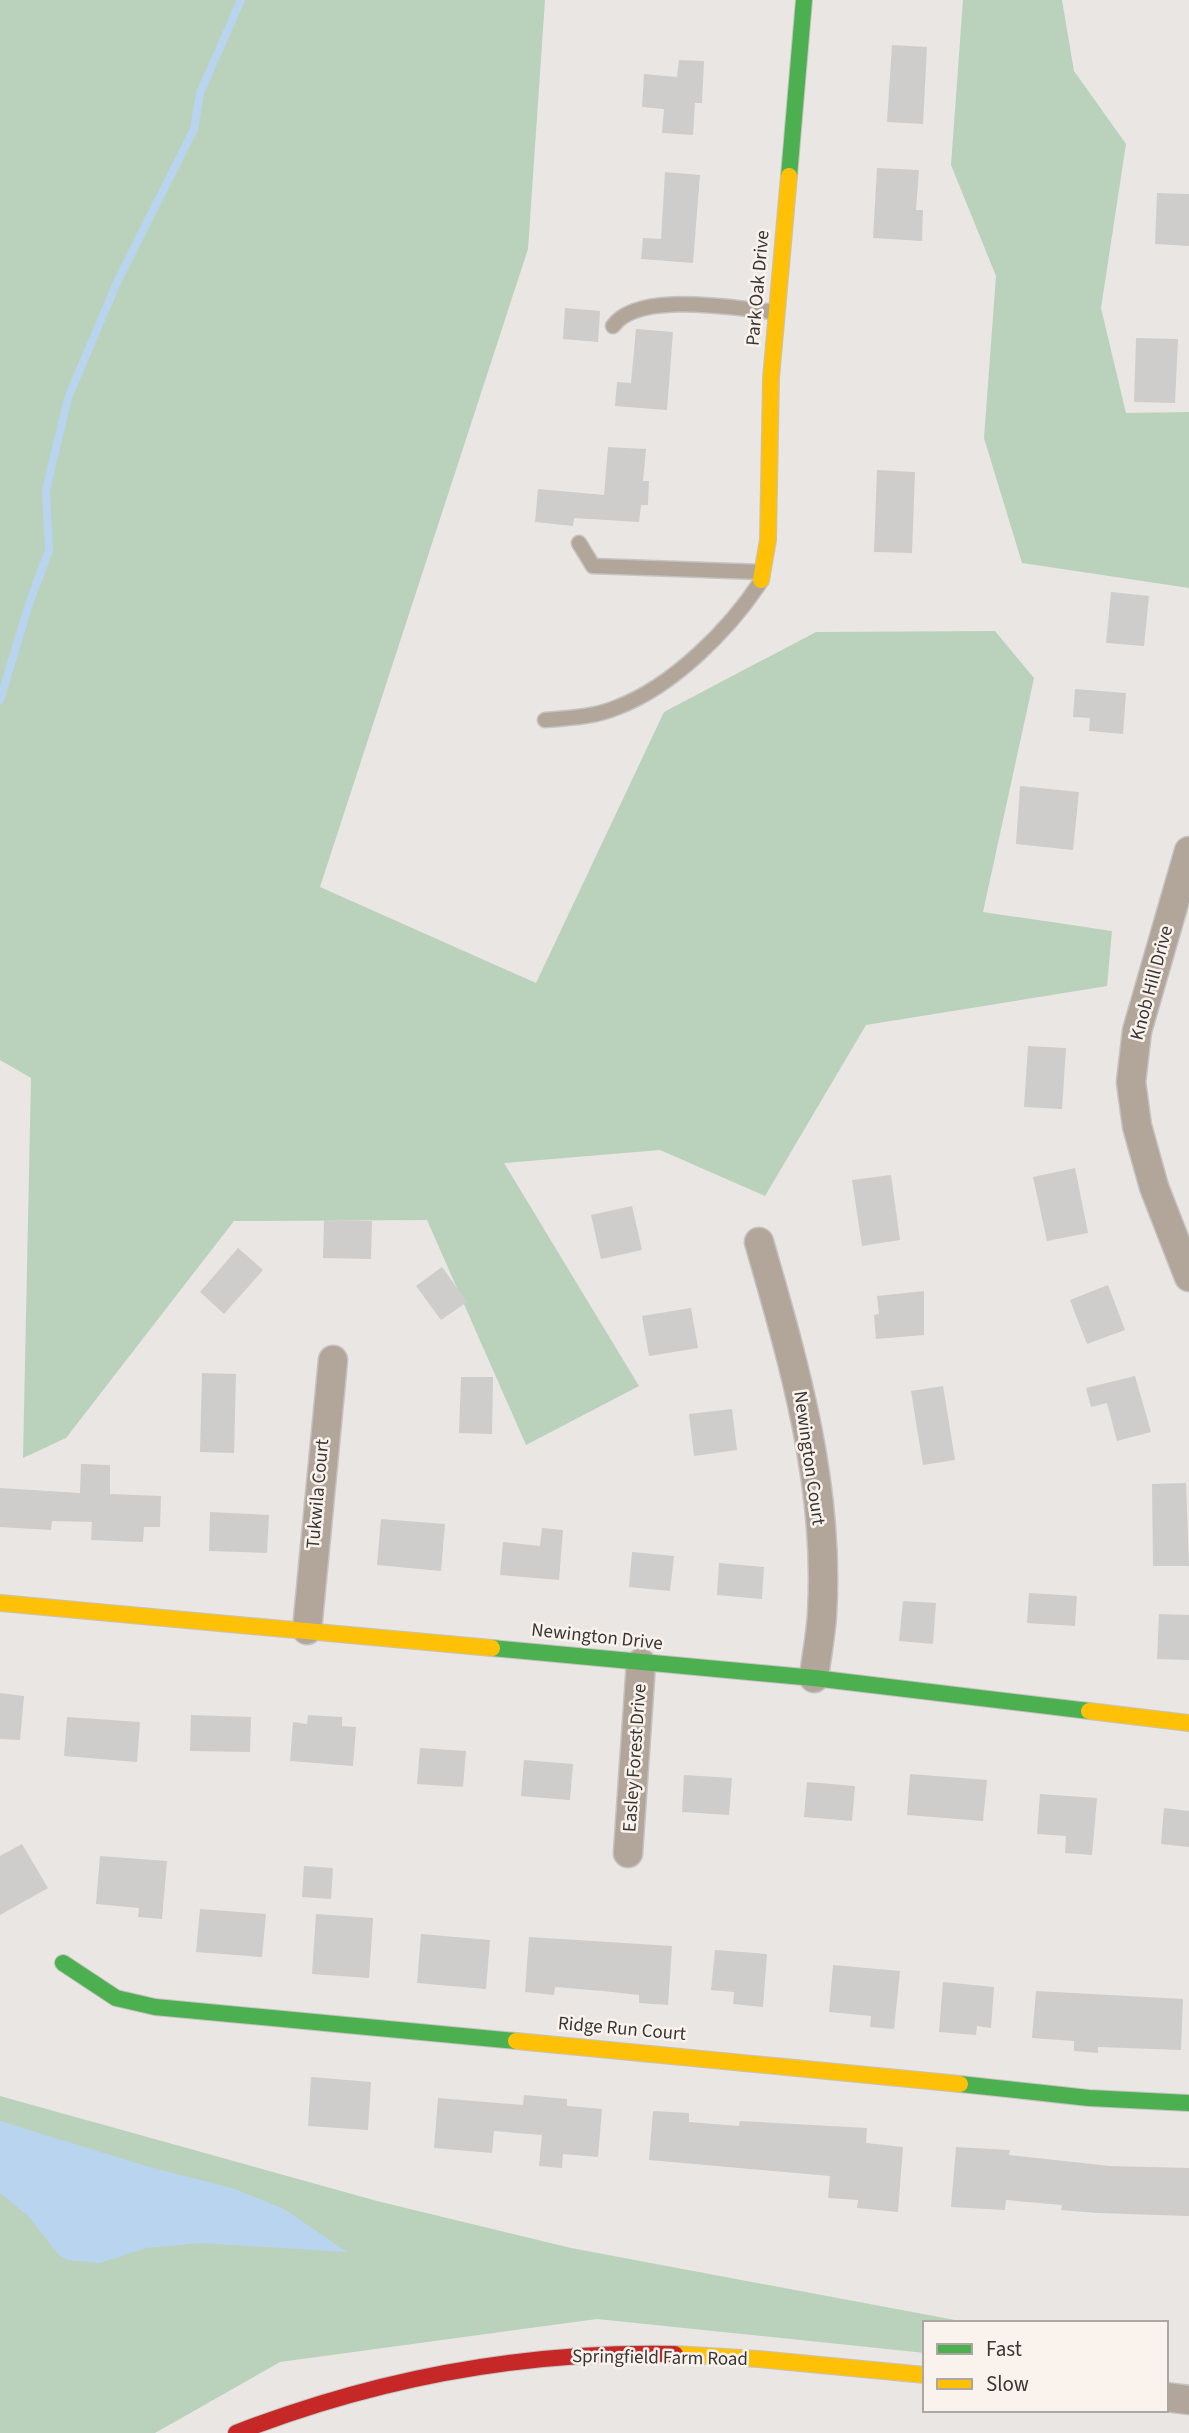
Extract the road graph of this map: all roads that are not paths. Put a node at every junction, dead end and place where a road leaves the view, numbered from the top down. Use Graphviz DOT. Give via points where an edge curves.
graph roads {
  1 [pos="804,0"];
  2 [pos="777,312"];
  3 [pos="613,326"];
  4 [pos="579,543"];
  5 [pos="762,576"];
  6 [pos="545,720"];
  7 [pos="1189,851"];
  8 [pos="759,1242"];
  9 [pos="1189,1277"];
  10 [pos="333,1360"];
  11 [pos="0,1603"];
  12 [pos="307,1630"];
  13 [pos="641,1663"];
  14 [pos="814,1678"];
  15 [pos="1189,1723"];
  16 [pos="628,1853"];
  17 [pos="63,1963"];
  18 [pos="1189,2103"];
  19 [pos="923,2375"];
  20 [pos="1168,2398"];
  21 [pos="1189,2400"];
  22 [pos="236,2433"];
  1 -- 2 [label="street, Park Oak Drive"];
  2 -- 3 [label="lane" via="653,304 621,315"];
  2 -- 5 [label="street, Park Oak Drive" via="768,540"];
  4 -- 5 [label="lane" via="593,566"];
  5 -- 6 [label="lane" via="742,610 706,647 645,694 589,716"];
  7 -- 9 [label="street, Knob Hill Drive" via="1137,1031 1132,1082 1147,1163"];
  8 -- 14 [label="street, Newington Court" via="796,1371 819,1500 822,1614"];
  10 -- 12 [label="street, Tukwila Court"];
  11 -- 12 [label="street, Newington Drive"];
  12 -- 13 [label="street, Newington Drive"];
  13 -- 14 [label="street, Newington Drive"];
  13 -- 16 [label="street, Easley Forest Drive"];
  14 -- 15 [label="street, Newington Drive"];
  17 -- 18 [label="street, Ridge Run Court" via="116,1998 155,2007 848,2071 1089,2098"];
  19 -- 22 [label="street, Springfield Farm Road" via="704,2355 537,2358 391,2383"];
  20 -- 21 [label="street"];
}
